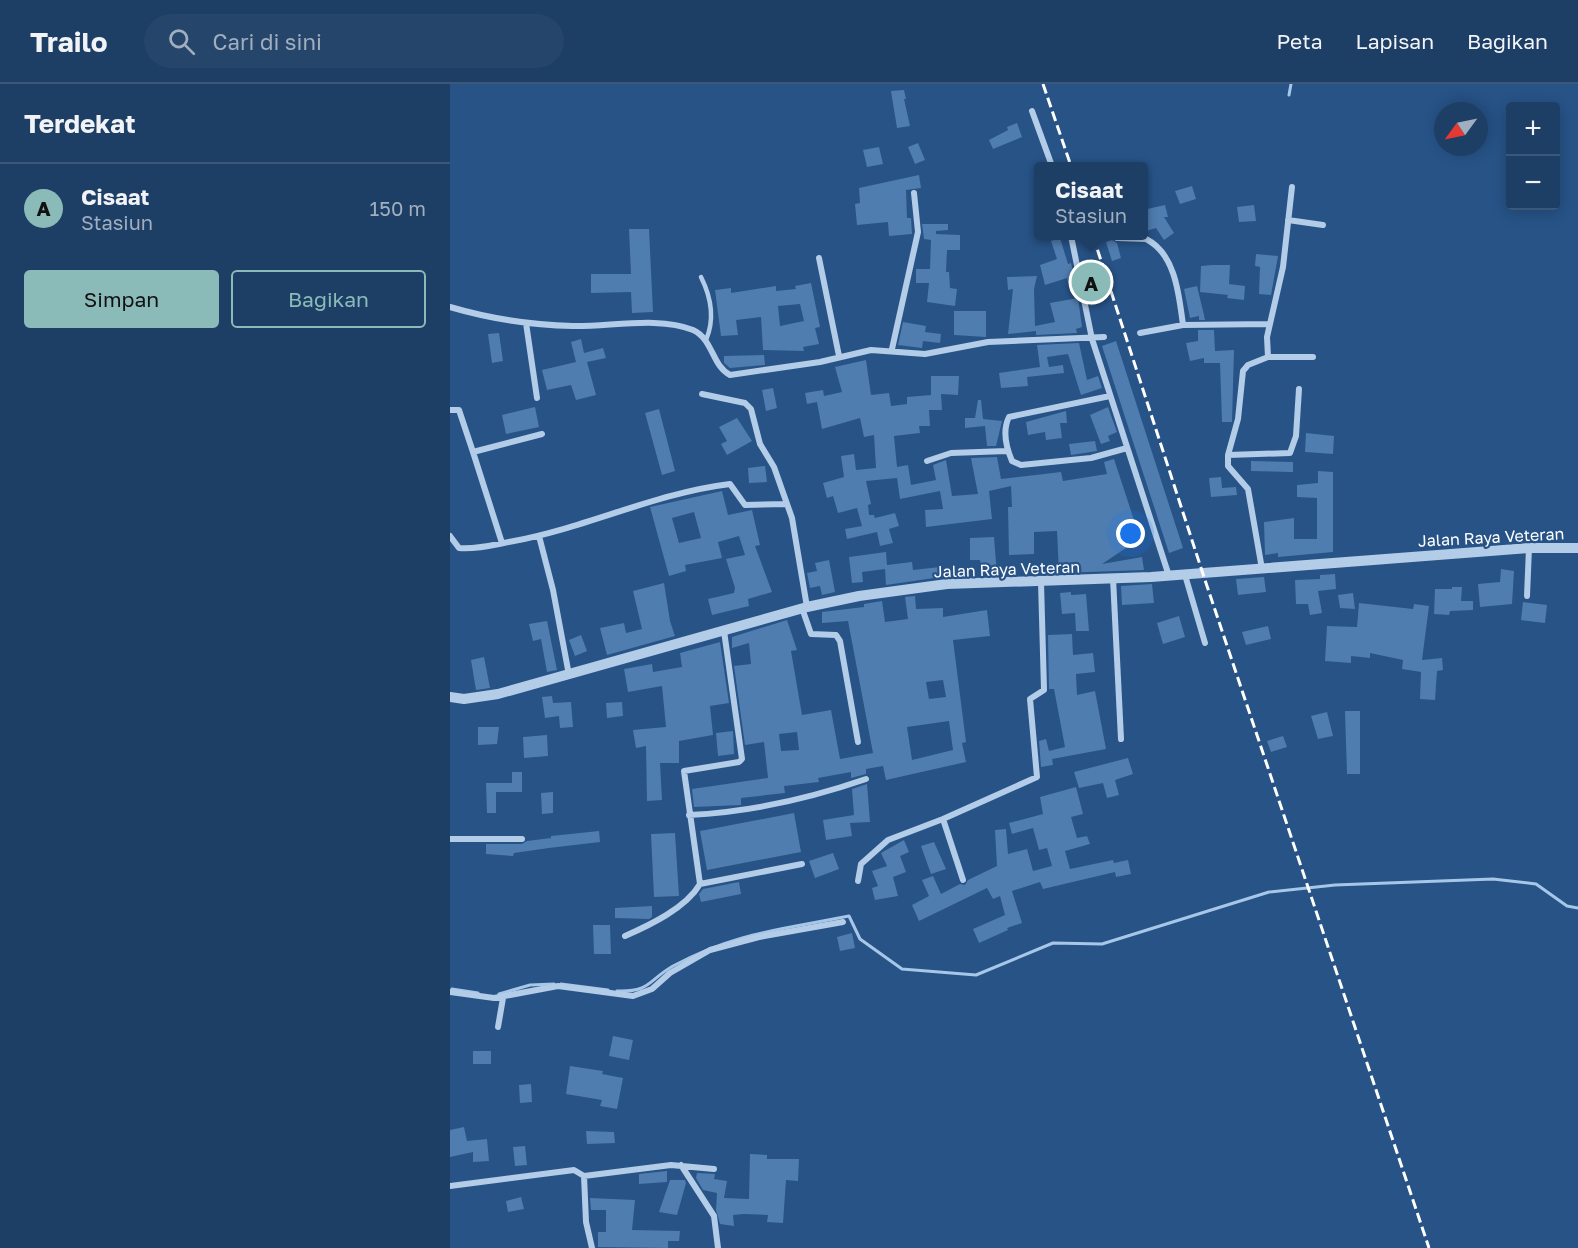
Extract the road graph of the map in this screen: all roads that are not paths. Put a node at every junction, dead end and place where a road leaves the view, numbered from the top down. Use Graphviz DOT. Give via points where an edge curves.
graph roads {
  1 [pos="1032,111"];
  2 [pos="1051,162"];
  3 [pos="1292,187"];
  4 [pos="914,194"];
  5 [pos="1288,220"];
  6 [pos="1323,225"];
  7 [pos="1072,240"];
  8 [pos="1147,240"];
  9 [pos="819,258"];
  10 [pos="701,277"];
  11 [pos="450,307"];
  12 [pos="1270,324"];
  13 [pos="527,325"];
  14 [pos="1183,325"];
  15 [pos="1140,333"];
  16 [pos="1104,337"];
  17 [pos="1092,339"];
  18 [pos="706,340"];
  19 [pos="892,349"];
  20 [pos="839,357"];
  21 [pos="1268,357"];
  22 [pos="1314,357"];
  23 [pos="1299,389"];
  24 [pos="702,394"];
  25 [pos="1110,396"];
  26 [pos="537,398"];
  27 [pos="450,410"];
  28 [pos="542,434"];
  29 [pos="1127,448"];
  30 [pos="1004,450"];
  31 [pos="473,452"];
  32 [pos="1228,455"];
  33 [pos="927,461"];
  34 [pos="788,504"];
  35 [pos="450,536"];
  36 [pos="539,536"];
  37 [pos="502,543"];
  38 [pos="1529,548"];
  39 [pos="1578,548"];
  40 [pos="1263,570"];
  41 [pos="1185,575"];
  42 [pos="1169,576"];
  43 [pos="1113,578"];
  44 [pos="1041,582"];
  45 [pos="1527,596"];
  46 [pos="804,608"];
  47 [pos="724,631"];
  48 [pos="1205,643"];
  49 [pos="569,675"];
  50 [pos="450,697"];
  51 [pos="1121,739"];
  52 [pos="858,742"];
  53 [pos="866,779"];
  54 [pos="689,815"];
  55 [pos="942,819"];
  56 [pos="522,838"];
  57 [pos="450,839"];
  58 [pos="802,864"];
  59 [pos="963,880"];
  60 [pos="858,881"];
  61 [pos="700,884"];
  62 [pos="843,922"];
  63 [pos="625,936"];
  64 [pos="450,992"];
  65 [pos="503,998"];
  66 [pos="498,1028"];
  67 [pos="681,1165"];
  68 [pos="714,1169"];
  69 [pos="584,1176"];
  70 [pos="450,1186"];
  71 [pos="592,1248"];
  72 [pos="718,1248"];
  1 -- 2 [label="street"];
  3 -- 5 [label="street"];
  4 -- 19 [label="street" via="918,232"];
  5 -- 6 [label="street"];
  5 -- 12 [label="street" via="1283,267"];
  7 -- 17 [label="street"];
  8 -- 14 [label="street" via="1164,256 1177,286"];
  9 -- 20 [label="street"];
  10 -- 18 [label="lane" via="711,305"];
  11 -- 13 [label="street"];
  12 -- 14 [label="street"];
  12 -- 21 [label="street"];
  13 -- 18 [label="street" via="630,323 682,327"];
  13 -- 26 [label="street"];
  14 -- 15 [label="street"];
  16 -- 17 [label="street"];
  17 -- 19 [label="street" via="988,342 925,354"];
  17 -- 25 [label="street"];
  18 -- 20 [label="street" via="720,366 730,375"];
  19 -- 20 [label="street"];
  21 -- 22 [label="street"];
  21 -- 32 [label="street" via="1243,371 1238,419"];
  23 -- 32 [label="street" via="1296,436 1290,453"];
  24 -- 34 [label="street" via="749,406 760,444"];
  25 -- 29 [label="street"];
  25 -- 30 [label="street" via="1009,417"];
  27 -- 31 [label="street" via="459,410"];
  28 -- 31 [label="street"];
  29 -- 30 [label="street" via="1091,458 1021,465"];
  29 -- 42 [label="street"];
  30 -- 33 [label="street" via="951,453"];
  31 -- 37 [label="street"];
  32 -- 40 [label="street" via="1231,471 1248,489"];
  34 -- 36 [label="street" via="745,506 730,484 691,489"];
  34 -- 46 [label="street"];
  35 -- 37 [label="street" via="455,545 464,548"];
  36 -- 37 [label="street"];
  36 -- 49 [label="street"];
  38 -- 39 [label="street, Jalan Raya Veteran"];
  38 -- 40 [label="street, Jalan Raya Veteran"];
  38 -- 45 [label="street"];
  40 -- 41 [label="street, Jalan Raya Veteran"];
  41 -- 42 [label="street, Jalan Raya Veteran"];
  41 -- 48 [label="street"];
  42 -- 43 [label="street, Jalan Raya Veteran"];
  43 -- 44 [label="street, Jalan Raya Veteran"];
  43 -- 51 [label="street"];
  44 -- 46 [label="street, Jalan Raya Veteran" via="947,584"];
  44 -- 55 [label="street" via="1044,690 1030,699 1037,777"];
  46 -- 47 [label="street, Jalan Raya Veteran"];
  46 -- 52 [label="street" via="811,633 838,636"];
  47 -- 49 [label="street, Jalan Raya Veteran"];
  47 -- 54 [label="street" via="742,759 684,771"];
  49 -- 50 [label="street, Jalan Raya Veteran" via="482,697"];
  53 -- 54 [label="street" via="754,810"];
  54 -- 61 [label="street"];
  55 -- 59 [label="street"];
  55 -- 60 [label="street" via="888,840 861,864"];
  56 -- 57 [label="street"];
  58 -- 61 [label="street"];
  61 -- 63 [label="street" via="658,919"];
  62 -- 65 [label="street" via="711,950 652,989 633,996 558,986"];
  64 -- 65 [label="street"];
  65 -- 66 [label="street"];
  67 -- 68 [label="street"];
  67 -- 69 [label="street"];
  67 -- 72 [label="street" via="714,1216"];
  69 -- 70 [label="street" via="574,1170"];
  69 -- 71 [label="street" via="586,1222"];
}
